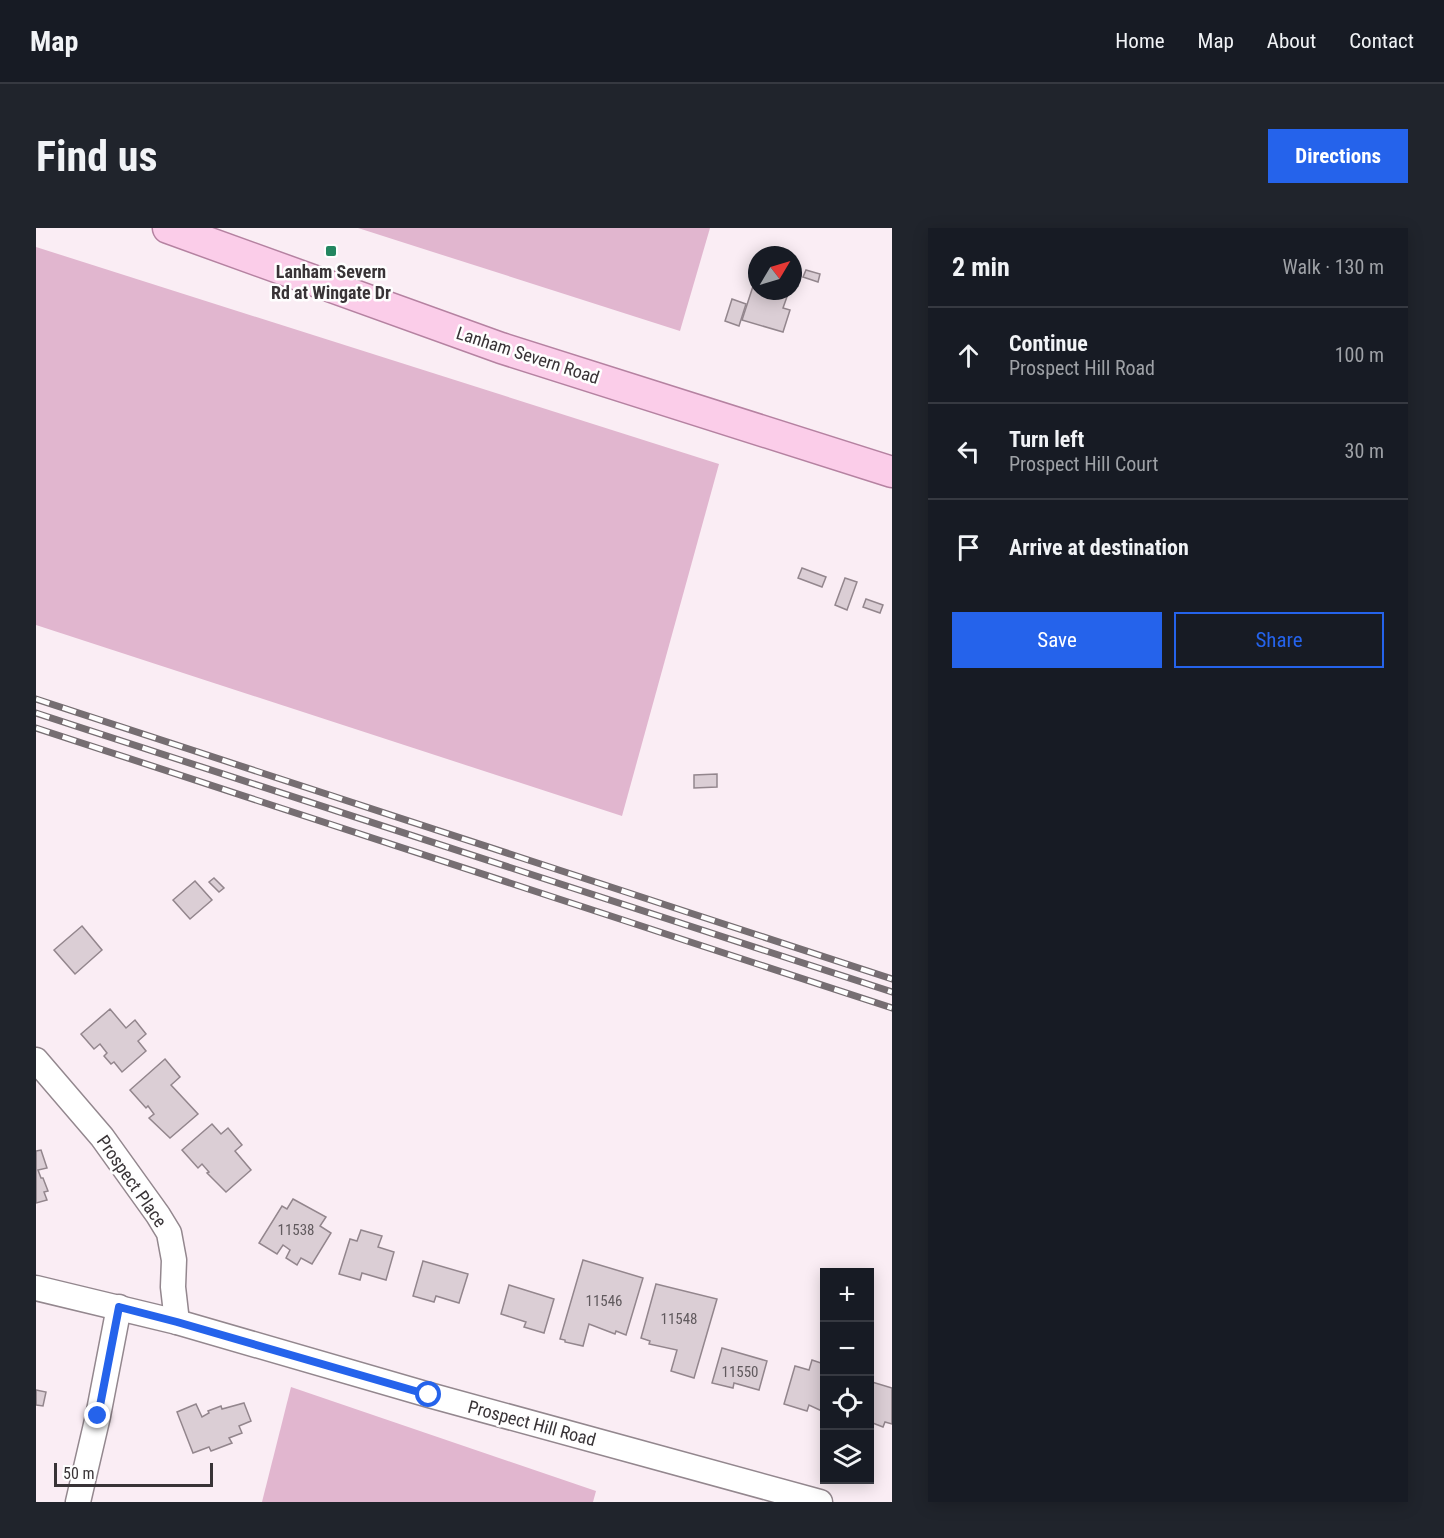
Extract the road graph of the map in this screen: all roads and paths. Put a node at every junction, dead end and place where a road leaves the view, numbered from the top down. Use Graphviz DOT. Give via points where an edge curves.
graph roads {
  1 [pos="187,231"];
  2 [pos="892,472"];
  3 [pos="36,1060"];
  4 [pos="36,1288"];
  5 [pos="119,1307"];
  6 [pos="177,1322"];
  7 [pos="78,1502"];
  8 [pos="820,1502"];
  1 -- 2 [label="main road, Lanham Severn Road" via="501,348"];
  3 -- 6 [label="street, Prospect Place" via="102,1137 169,1233"];
  4 -- 5 [label="street, Prospect Hill Road"];
  5 -- 6 [label="street, Prospect Hill Road"];
  5 -- 7 [label="street"];
  6 -- 8 [label="street, Prospect Hill Road"];
}
